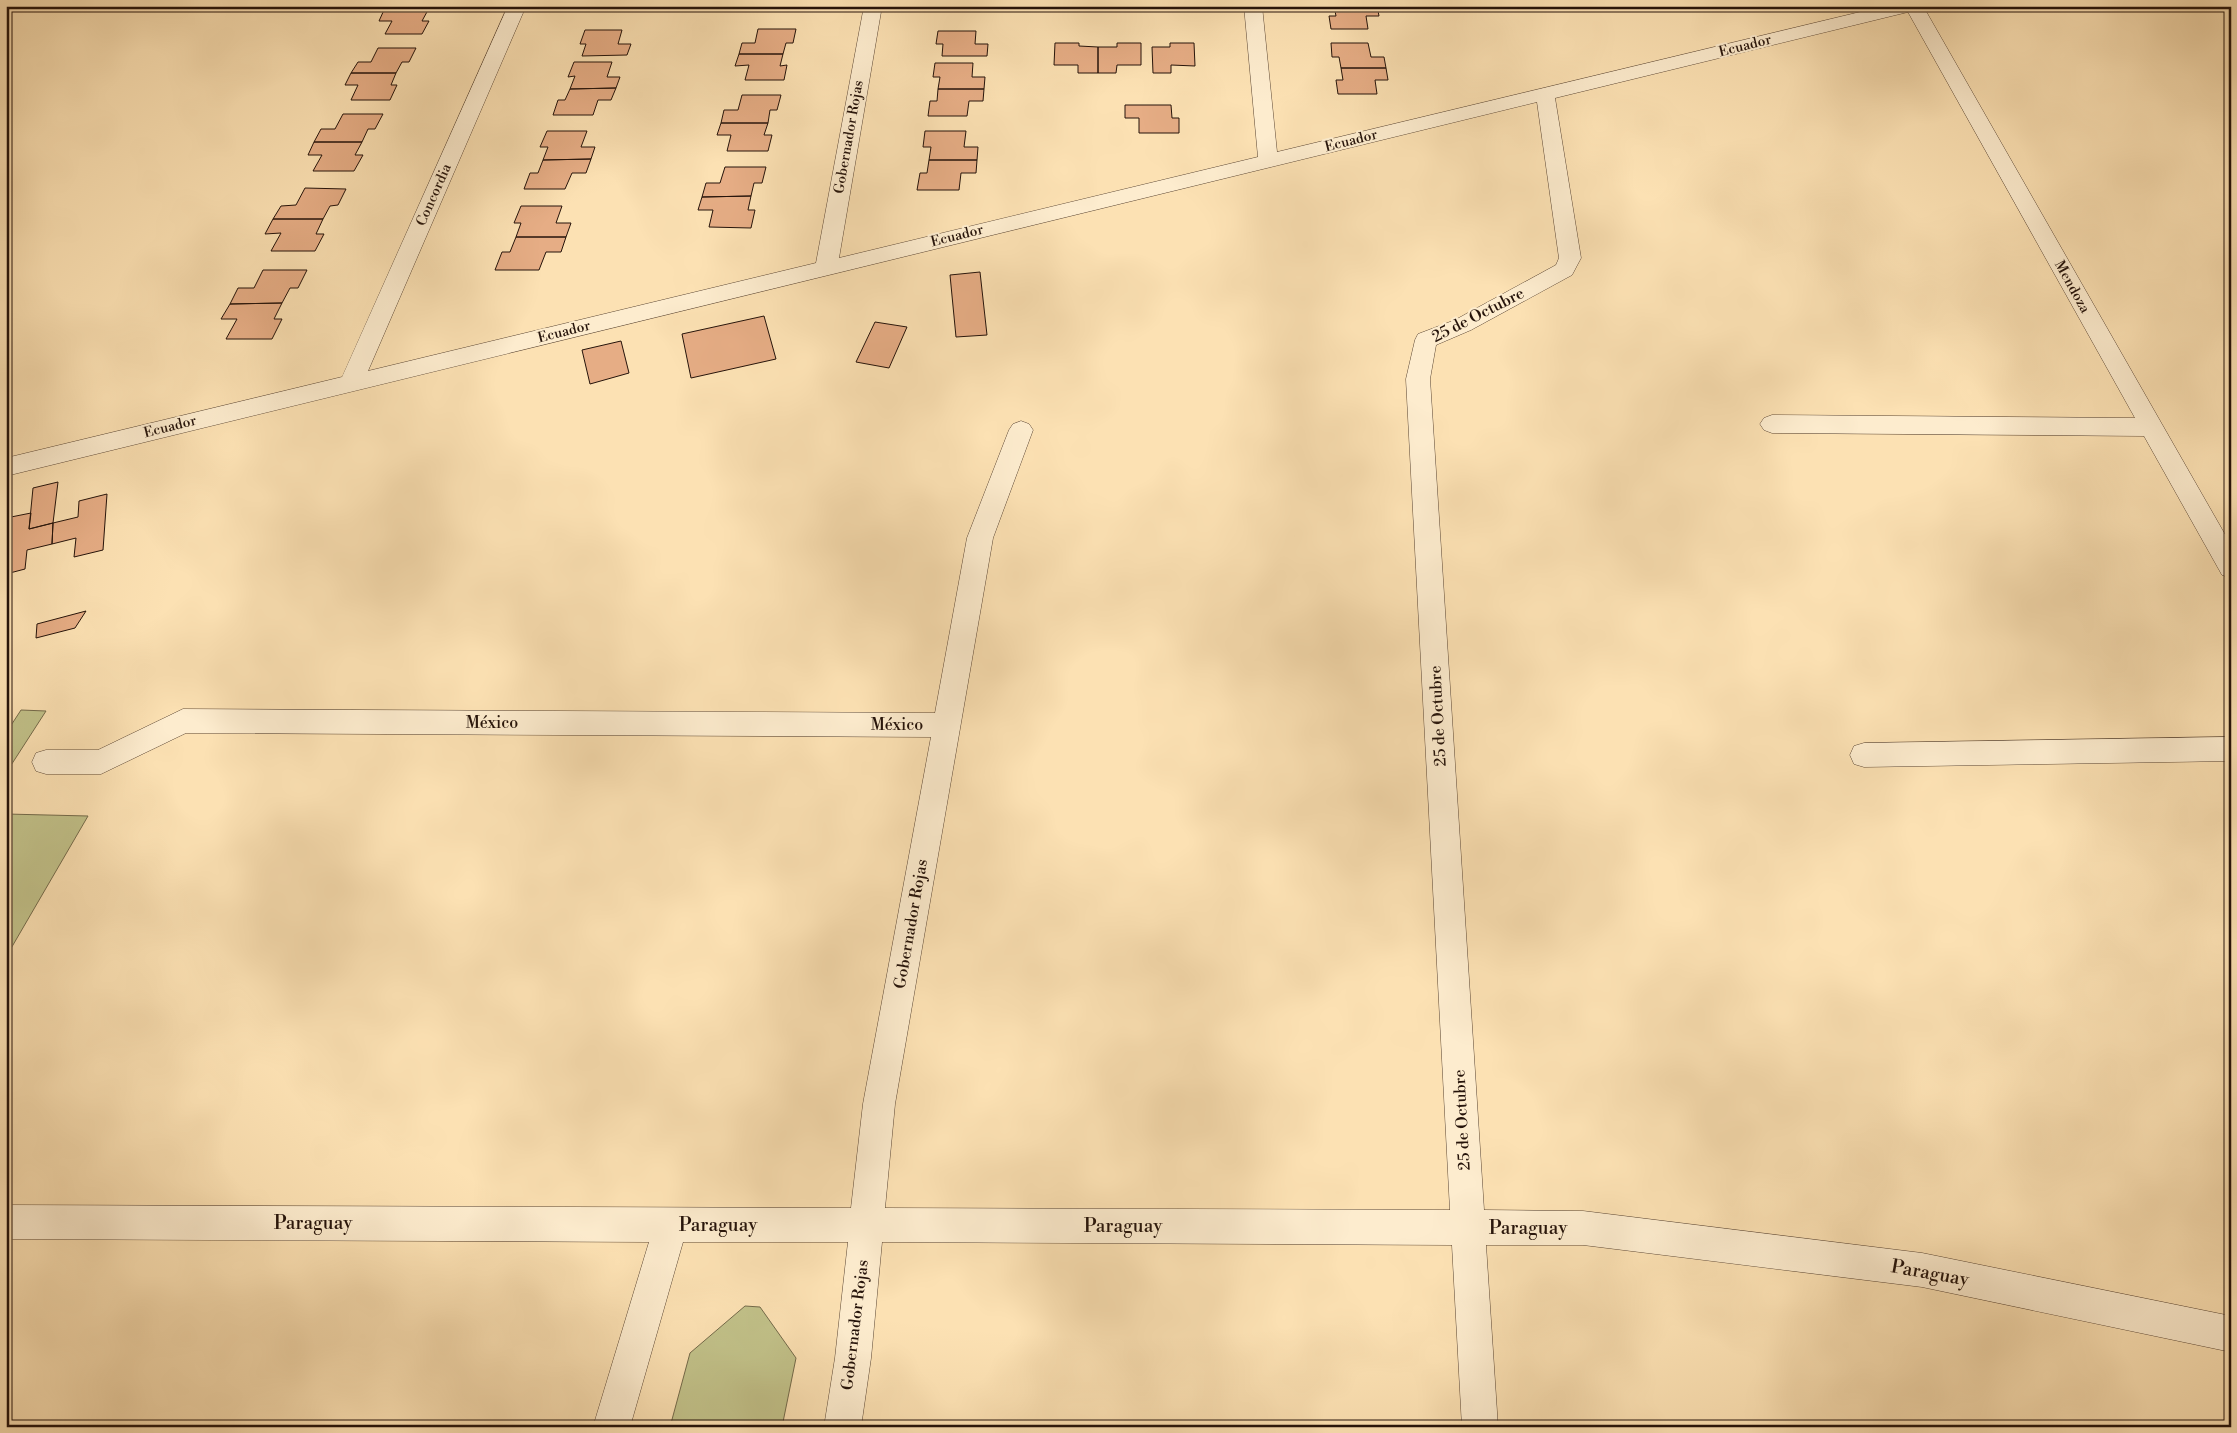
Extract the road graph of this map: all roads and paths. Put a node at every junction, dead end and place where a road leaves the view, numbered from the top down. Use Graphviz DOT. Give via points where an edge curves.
graph roads {
  1 [pos="517,6"];
  2 [pos="873,6"];
  3 [pos="1253,6"];
  4 [pos="1909,6"];
  5 [pos="1914,6"];
  6 [pos="1545,94"];
  7 [pos="1268,161"];
  8 [pos="826,268"];
  9 [pos="351,384"];
  10 [pos="1772,424"];
  11 [pos="2151,427"];
  12 [pos="1021,430"];
  13 [pos="6,467"];
  14 [pos="2231,568"];
  15 [pos="947,725"];
  16 [pos="2231,748"];
  17 [pos="1864,755"];
  18 [pos="46,762"];
  19 [pos="671,1224"];
  20 [pos="867,1226"];
  21 [pos="9,1227"];
  22 [pos="1468,1227"];
  23 [pos="2231,1334"];
  24 [pos="611,1427"];
  25 [pos="842,1427"];
  26 [pos="1480,1427"];
  1 -- 9 [label="street, Concordia"];
  2 -- 8 [label="street, Gobernador Rojas"];
  3 -- 7 [label="street"];
  4 -- 6 [label="street, Ecuador"];
  5 -- 11 [label="street, Mendoza"];
  6 -- 7 [label="street, Ecuador"];
  6 -- 22 [label="street, 25 de Octubre" via="1570,258 1564,270 1463,325 1426,340 1418,379"];
  7 -- 8 [label="street, Ecuador"];
  8 -- 9 [label="street, Ecuador"];
  9 -- 13 [label="street, Ecuador"];
  10 -- 11 [label="street"];
  11 -- 14 [label="street, Mendoza"];
  12 -- 15 [label="street, Gobernador Rojas" via="980,538"];
  15 -- 18 [label="street, México" via="183,722 101,762"];
  15 -- 20 [label="street, Gobernador Rojas" via="879,1104"];
  16 -- 17 [label="street"];
  19 -- 20 [label="street, Paraguay"];
  19 -- 21 [label="street, Paraguay"];
  19 -- 24 [label="street"];
  20 -- 22 [label="street, Paraguay"];
  20 -- 25 [label="street, Gobernador Rojas"];
  22 -- 23 [label="street, Paraguay" via="1583,1228 1922,1270"];
  22 -- 26 [label="street, 25 de Octubre"];
}
